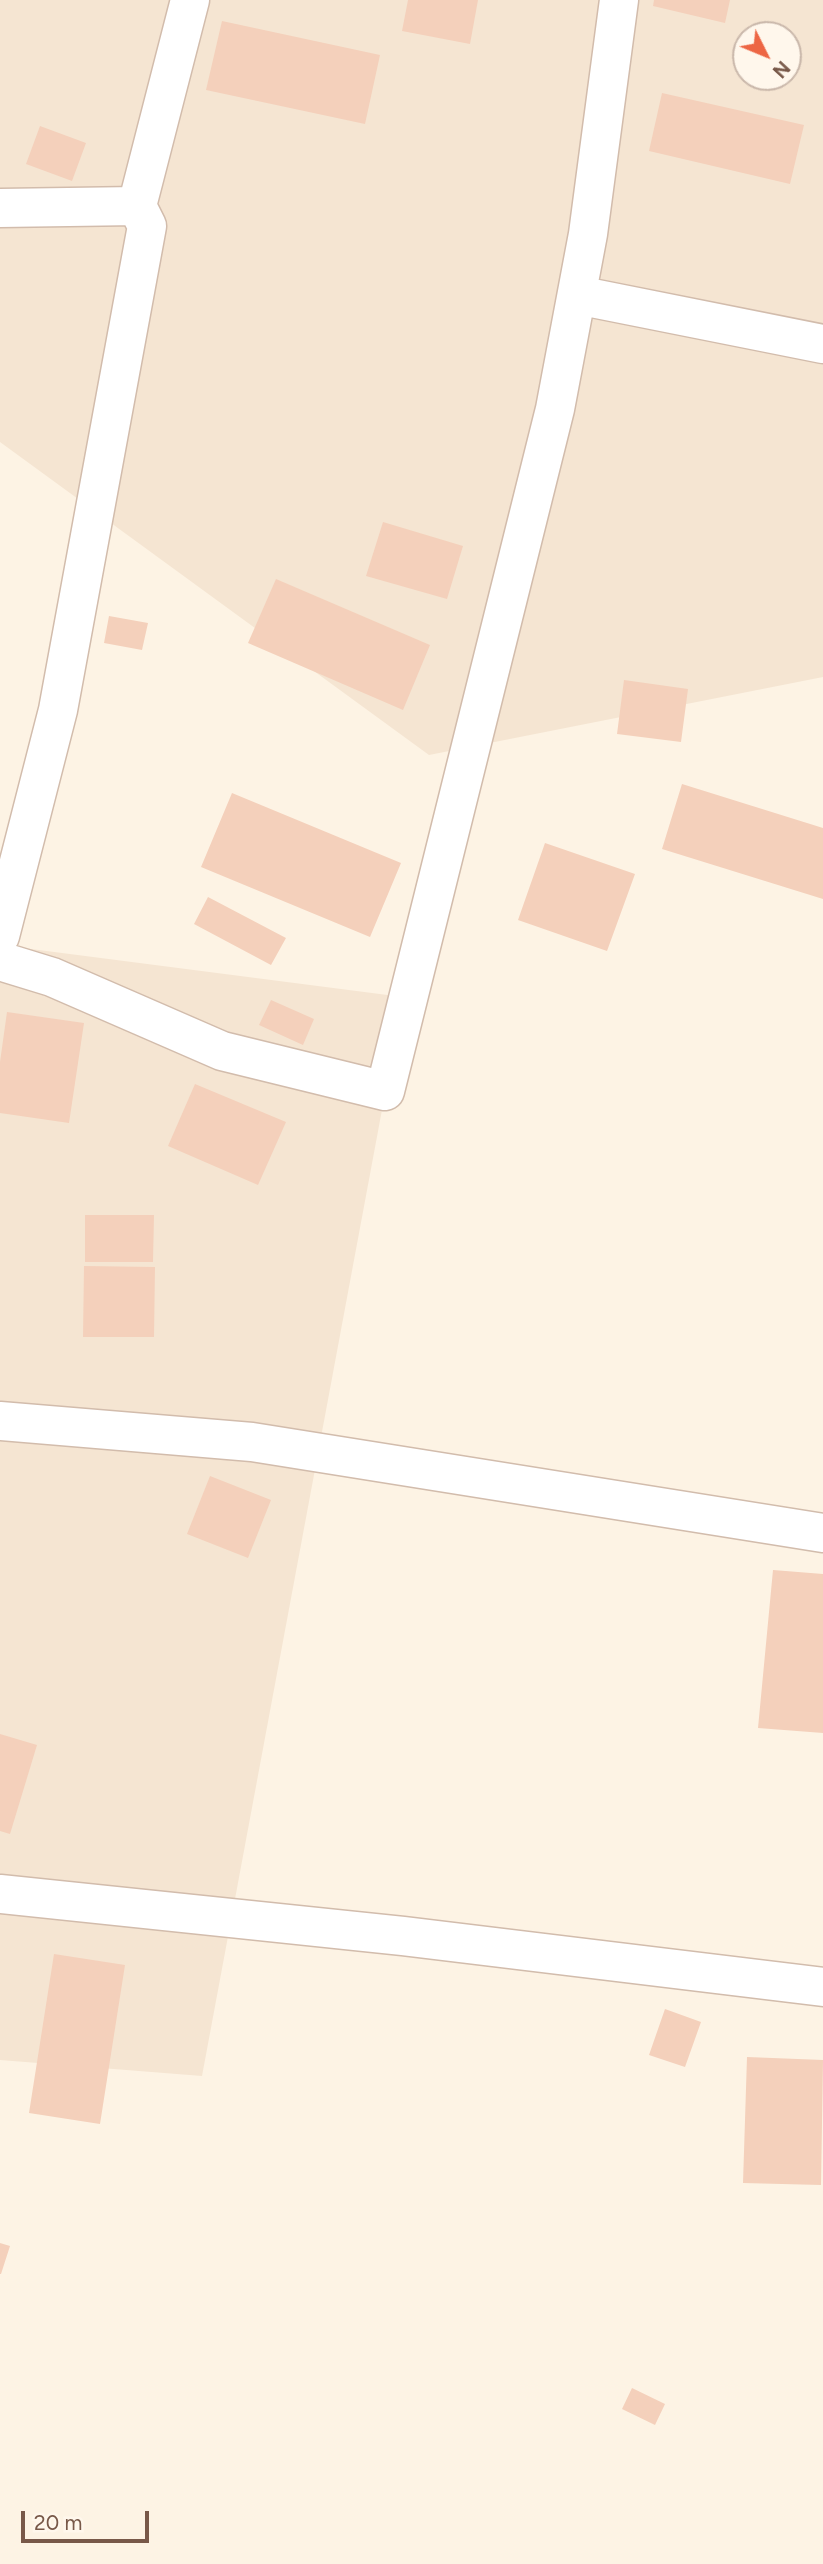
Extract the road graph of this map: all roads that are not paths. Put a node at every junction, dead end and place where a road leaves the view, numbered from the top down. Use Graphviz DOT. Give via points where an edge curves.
graph roads {
  1 [pos="190,0"];
  2 [pos="619,0"];
  3 [pos="137,206"];
  4 [pos="0,208"];
  5 [pos="578,295"];
  6 [pos="823,344"];
  7 [pos="0,936"];
  8 [pos="0,961"];
  9 [pos="0,1421"];
  10 [pos="823,1534"];
  11 [pos="0,1894"];
  12 [pos="823,1987"];
  1 -- 3 [label="street"];
  2 -- 5 [label="street"];
  3 -- 4 [label="street"];
  3 -- 7 [label="street" via="147,226 58,710"];
  5 -- 6 [label="street"];
  5 -- 8 [label="street" via="555,409 385,1091 222,1051 52,977"];
  9 -- 10 [label="street" via="252,1442"];
  11 -- 12 [label="street"];
}
